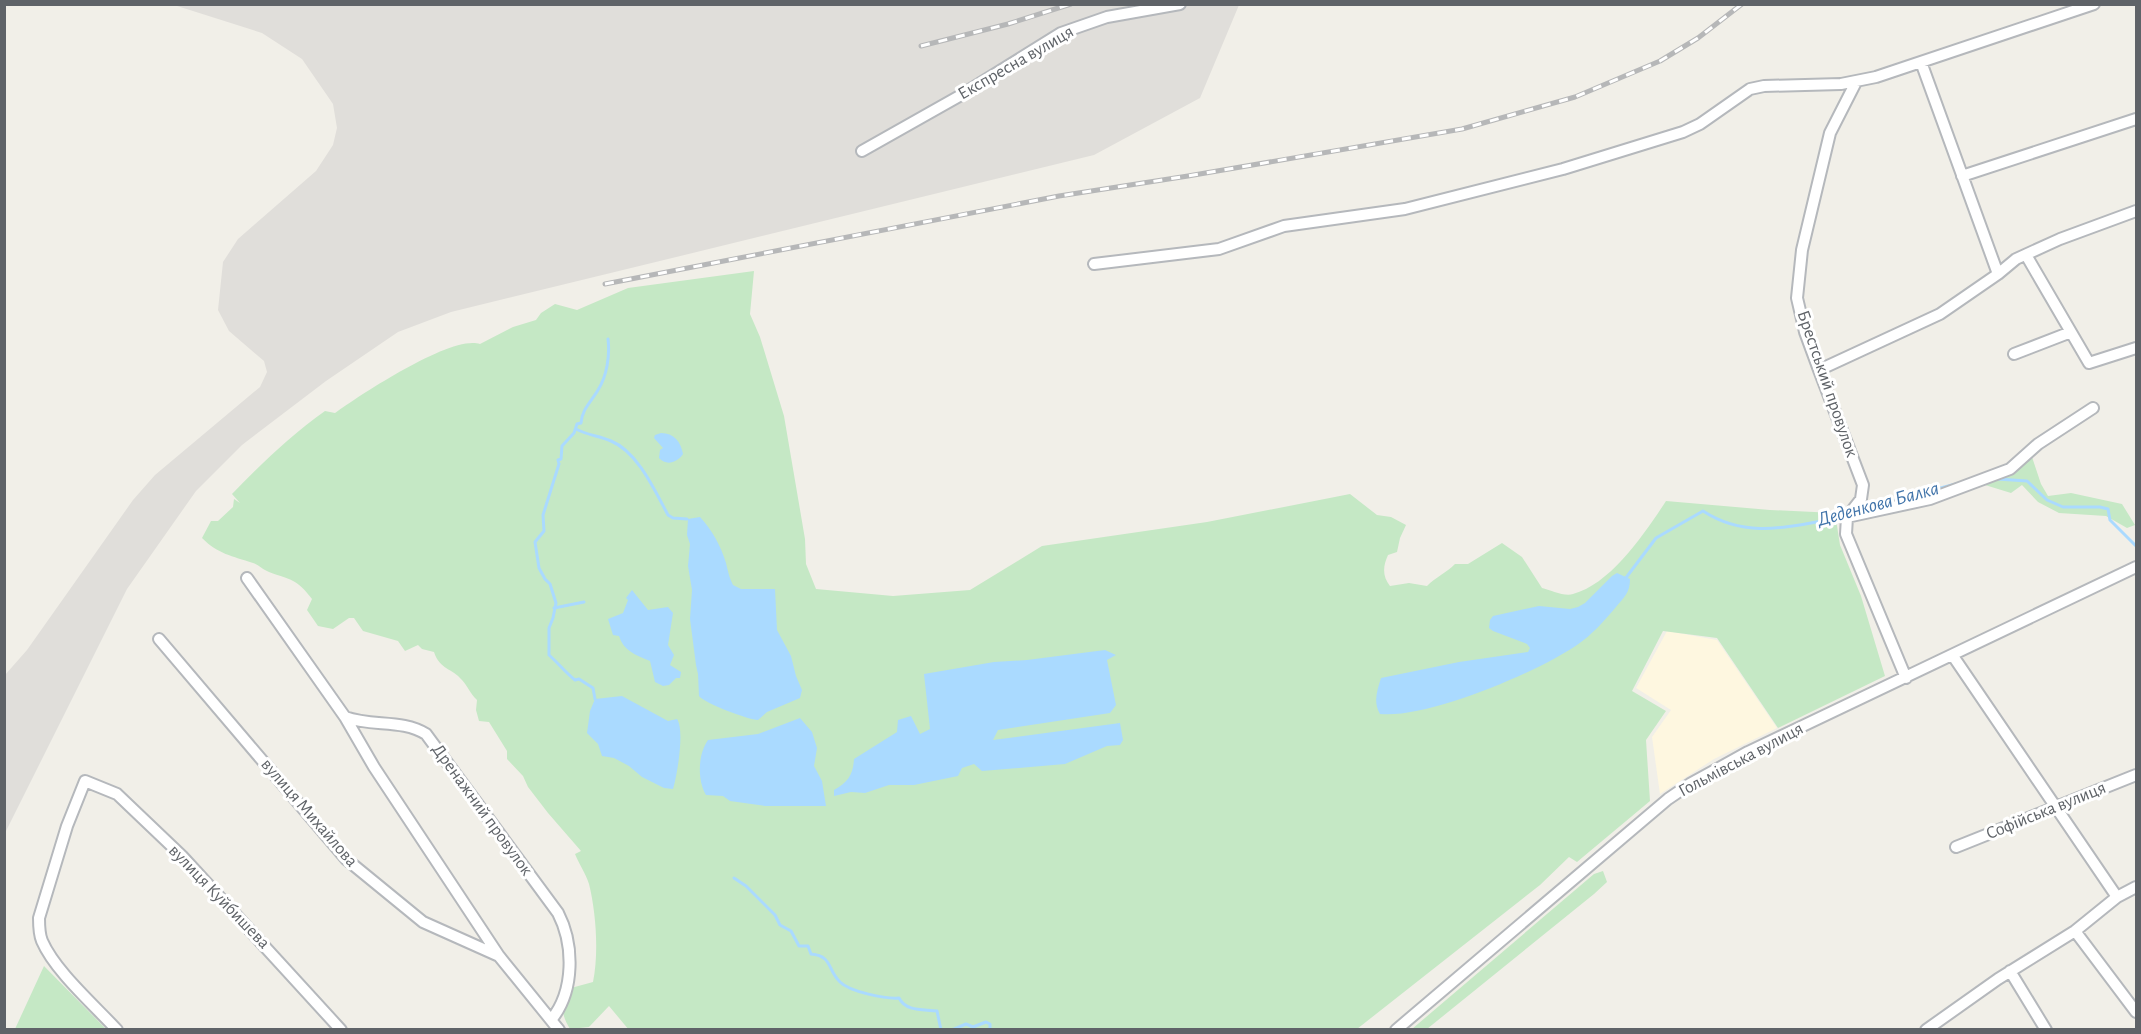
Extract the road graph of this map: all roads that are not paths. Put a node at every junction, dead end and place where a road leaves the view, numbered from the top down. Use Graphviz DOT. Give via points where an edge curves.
graph roads {
  1 [pos="1180,4"];
  2 [pos="2094,4"];
  3 [pos="1921,62"];
  4 [pos="1856,82"];
  5 [pos="2136,119"];
  6 [pos="862,151"];
  7 [pos="1962,176"];
  8 [pos="2136,211"];
  9 [pos="2026,255"];
  10 [pos="1094,264"];
  11 [pos="1998,274"];
  12 [pos="2071,332"];
  13 [pos="2136,348"];
  14 [pos="2014,354"];
  15 [pos="1818,370"];
  16 [pos="2093,408"];
  17 [pos="1847,517"];
  18 [pos="2136,567"];
  19 [pos="247,578"];
  20 [pos="159,639"];
  21 [pos="1953,656"];
  22 [pos="1906,678"];
  23 [pos="345,717"];
  24 [pos="2136,775"];
  25 [pos="2055,806"];
  26 [pos="1956,847"];
  27 [pos="2136,887"];
  28 [pos="2117,897"];
  29 [pos="2075,931"];
  30 [pos="499,956"];
  31 [pos="2010,971"];
  32 [pos="2136,1012"];
  33 [pos="551,1020"];
  34 [pos="117,1029"];
  35 [pos="342,1029"];
  36 [pos="559,1029"];
  37 [pos="1395,1029"];
  38 [pos="1926,1029"];
  39 [pos="2046,1029"];
  1 -- 6 [label="street, Експресна вулиця" via="1107,17 1061,33"];
  2 -- 3 [label="street"];
  3 -- 4 [label="street"];
  3 -- 7 [label="street"];
  4 -- 10 [label="street" via="1750,89 1700,124 1661,140 1405,209 1284,225 1219,249"];
  4 -- 15 [label="street, Брестський провулок" via="1830,133 1802,250 1797,298"];
  5 -- 7 [label="street"];
  7 -- 11 [label="street"];
  8 -- 9 [label="street"];
  9 -- 11 [label="street"];
  9 -- 12 [label="street"];
  11 -- 15 [label="street" via="1940,314"];
  12 -- 13 [label="street" via="2089,363"];
  12 -- 14 [label="street"];
  15 -- 17 [label="street, Брестський провулок" via="1863,485 1861,499"];
  16 -- 17 [label="street" via="2038,444 2010,469 1930,499"];
  17 -- 22 [label="street" via="1846,534"];
  18 -- 21 [label="street, Гольмівська вулиця"];
  19 -- 23 [label="street"];
  20 -- 30 [label="street, вулиця Михайлова" via="346,859 423,922"];
  21 -- 22 [label="street, Гольмівська вулиця"];
  21 -- 25 [label="street"];
  22 -- 37 [label="street, Гольмівська вулиця" via="1748,752 1690,784"];
  23 -- 30 [label="street"];
  23 -- 33 [label="street, Дренажний провулок" via="411,727 426,734 558,913 566,933 570,976"];
  24 -- 25 [label="street, Софійська вулиця"];
  25 -- 26 [label="street, Софійська вулиця"];
  25 -- 28 [label="street"];
  27 -- 28 [label="street"];
  28 -- 29 [label="street"];
  29 -- 31 [label="street"];
  29 -- 32 [label="street"];
  30 -- 33 [label="street, вулиця Михайлова"];
  31 -- 38 [label="street"];
  31 -- 39 [label="street"];
  33 -- 36 [label="street, вулиця Михайлова"];
  34 -- 35 [label="street, вулиця Куйбишева" via="51,958 41,939 39,918 85,781 117,794 182,856"];
}
